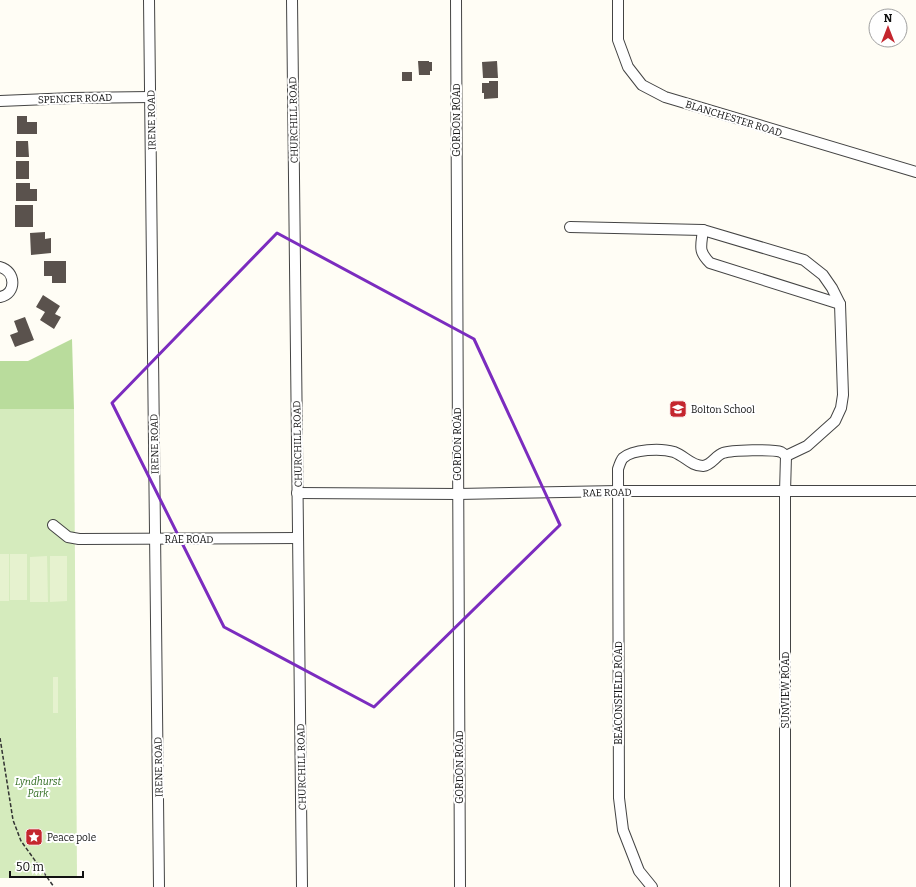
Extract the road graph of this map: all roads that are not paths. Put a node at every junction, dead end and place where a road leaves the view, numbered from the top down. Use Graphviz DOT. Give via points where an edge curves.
graph roads {
  1 [pos="149,0"];
  2 [pos="292,0"];
  3 [pos="456,0"];
  4 [pos="618,0"];
  5 [pos="150,97"];
  6 [pos="0,102"];
  7 [pos="916,172"];
  8 [pos="570,227"];
  9 [pos="703,230"];
  10 [pos="0,267"];
  11 [pos="0,298"];
  12 [pos="840,304"];
  13 [pos="786,456"];
  14 [pos="618,491"];
  15 [pos="916,491"];
  16 [pos="785,492"];
  17 [pos="298,493"];
  18 [pos="458,494"];
  19 [pos="53,525"];
  20 [pos="298,538"];
  21 [pos="155,539"];
  22 [pos="159,887"];
  23 [pos="302,887"];
  24 [pos="460,887"];
  25 [pos="652,887"];
  26 [pos="785,887"];
  1 -- 5 [label="street, IRENE ROAD"];
  2 -- 17 [label="street, CHURCHILL ROAD"];
  3 -- 18 [label="street, GORDON ROAD"];
  4 -- 7 [label="street, BLANCHESTER ROAD" via="618,40 628,67 642,85 665,97"];
  5 -- 6 [label="street, SPENCER ROAD"];
  5 -- 21 [label="street, IRENE ROAD"];
  8 -- 9 [label="street"];
  9 -- 12 [label="street" via="804,260 823,275"];
  9 -- 12 [label="street" via="702,255 710,263"];
  10 -- 11 [label="street" via="11,275 13,285 8,294"];
  12 -- 13 [label="street" via="843,395 841,408 835,421 824,431 806,446"];
  13 -- 14 [label="street, BEACONSFIELD ROAD" via="770,450 732,451 721,453 705,466 693,465 674,452 634,452 623,458 618,469"];
  13 -- 16 [label="street, SUNVIEW ROAD"];
  14 -- 16 [label="street, RAE ROAD"];
  14 -- 18 [label="street, RAE ROAD"];
  14 -- 25 [label="street, BEACONSFIELD ROAD" via="619,798 623,830 639,871"];
  15 -- 16 [label="street, RAE ROAD"];
  16 -- 26 [label="street, SUNVIEW ROAD"];
  17 -- 18 [label="street, RAE ROAD"];
  17 -- 20 [label="street, CHURCHILL ROAD"];
  18 -- 24 [label="street, GORDON ROAD"];
  19 -- 21 [label="street, RAE ROAD" via="68,537 79,539"];
  20 -- 21 [label="street, RAE ROAD"];
  20 -- 23 [label="street, CHURCHILL ROAD"];
  21 -- 22 [label="street, IRENE ROAD"];
}
